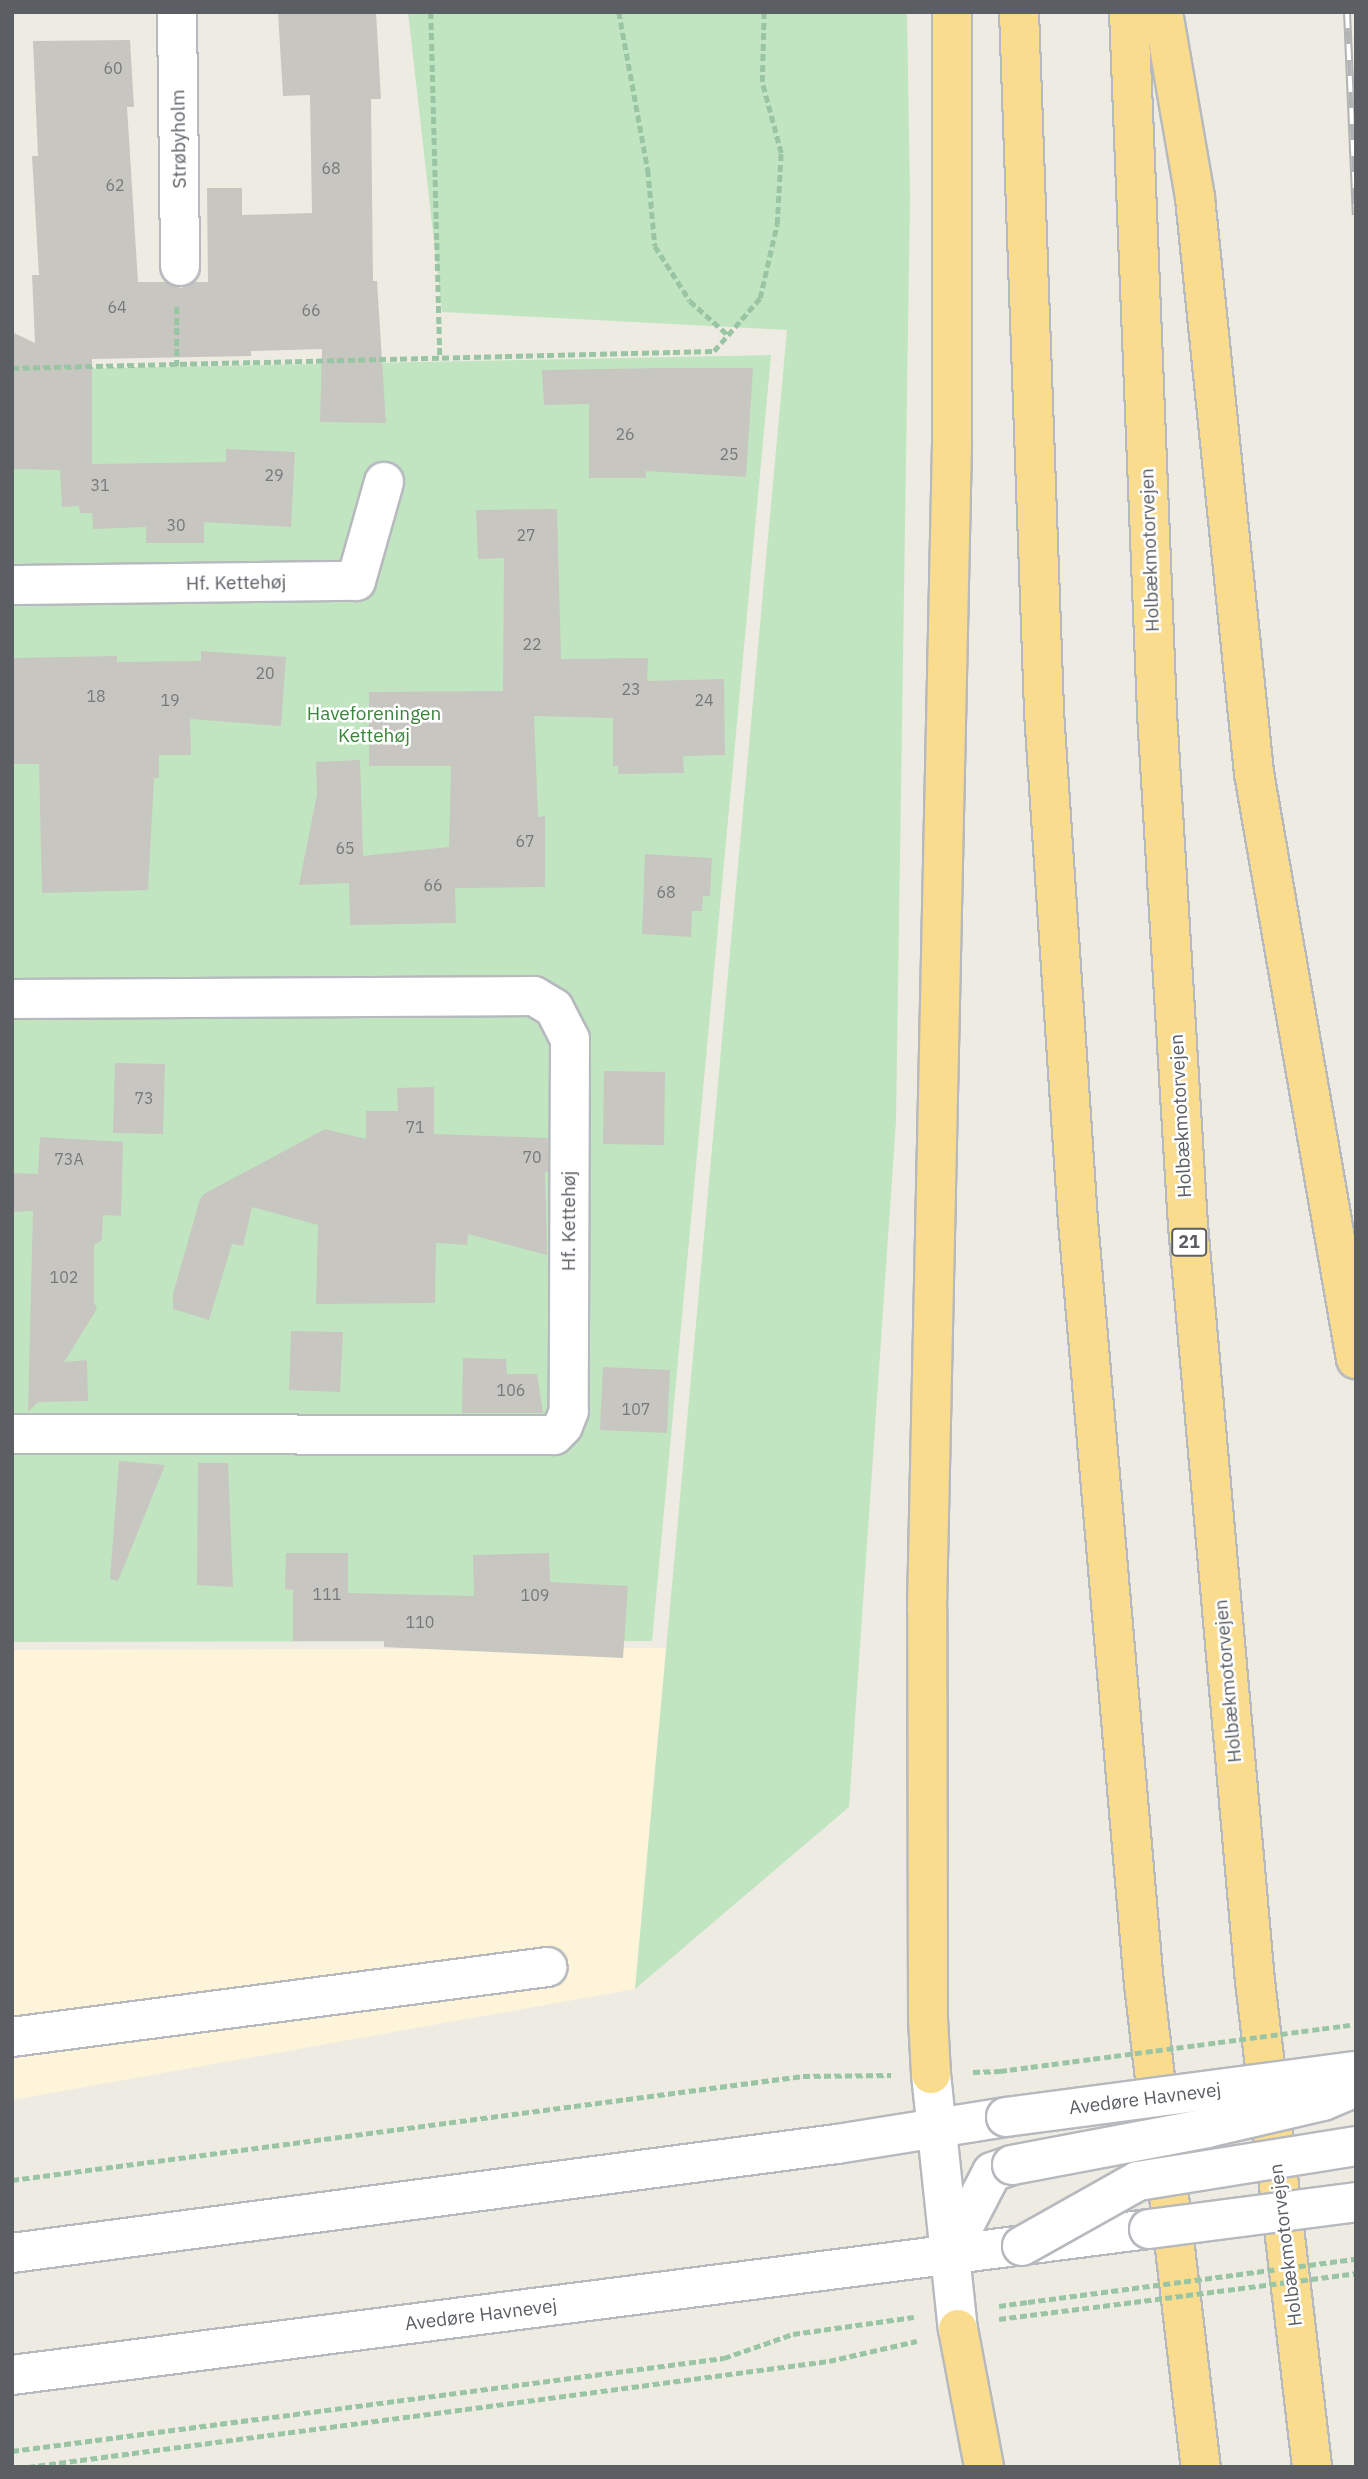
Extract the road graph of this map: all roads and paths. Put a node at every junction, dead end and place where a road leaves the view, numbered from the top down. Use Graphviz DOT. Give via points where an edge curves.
graph roads {
  1 [pos="177,12"];
  2 [pos="431,12"];
  3 [pos="619,12"];
  4 [pos="764,12"];
  5 [pos="952,12"];
  6 [pos="1019,12"];
  7 [pos="1129,12"];
  8 [pos="1163,12"];
  9 [pos="180,266"];
  10 [pos="729,335"];
  11 [pos="440,357"];
  12 [pos="177,366"];
  13 [pos="12,368"];
  14 [pos="384,482"];
  15 [pos="12,585"];
  16 [pos="12,999"];
  17 [pos="1356,1359"];
  18 [pos="12,1434"];
  19 [pos="547,1967"];
  20 [pos="1356,2024"];
  21 [pos="12,2037"];
  22 [pos="1356,2071"];
  23 [pos="931,2074"];
  24 [pos="1356,2087"];
  25 [pos="935,2128"];
  26 [pos="1356,2146"];
  27 [pos="12,2180"];
  28 [pos="1356,2202"];
  29 [pos="1022,2246"];
  30 [pos="12,2253"];
  31 [pos="949,2255"];
  32 [pos="1356,2259"];
  33 [pos="1356,2273"];
  34 [pos="956,2325"];
  35 [pos="12,2375"];
  36 [pos="12,2451"];
  37 [pos="28,2467"];
  38 [pos="984,2467"];
  39 [pos="1200,2467"];
  40 [pos="1312,2467"];
  1 -- 9 [label="street, Strøbyholm"];
  2 -- 11 [label="path"];
  3 -- 10 [label="path" via="648,170 655,246 690,301"];
  4 -- 10 [label="path" via="762,82 781,153 777,224 760,298"];
  5 -- 23 [label="highway" via="953,440 927,1608"];
  6 -- 39 [label="highway" via="1044,712 1078,1221 1144,1984"];
  7 -- 40 [label="highway, Holbækmotorvejen / 21" via="1157,713 1188,1225 1255,1981"];
  8 -- 17 [label="highway" via="1195,198 1254,773"];
  9 -- 12 [label="path" via="176,280"];
  10 -- 11 [label="path" via="714,351"];
  11 -- 12 [label="path"];
  12 -- 13 [label="path"];
  14 -- 15 [label="street, Hf. Kettehøj" via="355,581"];
  16 -- 18 [label="street, Hf. Kettehøj" via="534,996 554,1008 570,1039 570,1067 569,1411 554,1435"];
  19 -- 21 [label="street"];
  20 -- 23 [label="path, bridge" via="1000,2071"];
  22 -- 25 [label="street, Avedøre Havnevej, bridge"];
  23 -- 25 [label="street"];
  23 -- 27 [label="path" via="803,2076"];
  24 -- 31 [label="street, bridge" via="1323,2101 992,2172"];
  25 -- 30 [label="street, Avedøre Havnevej"];
  25 -- 31 [label="street"];
  26 -- 29 [label="street, bridge" via="1138,2181"];
  28 -- 29 [label="street, Avedøre Havnevej, bridge"];
  29 -- 31 [label="street, Avedøre Havnevej"];
  31 -- 34 [label="street"];
  31 -- 35 [label="street, Avedøre Havnevej"];
  32 -- 34 [label="path, bridge" via="1028,2302"];
  33 -- 34 [label="path, bridge"];
  34 -- 36 [label="path" via="793,2334 724,2358"];
  34 -- 37 [label="path" via="829,2361"];
  34 -- 38 [label="highway"];
}
